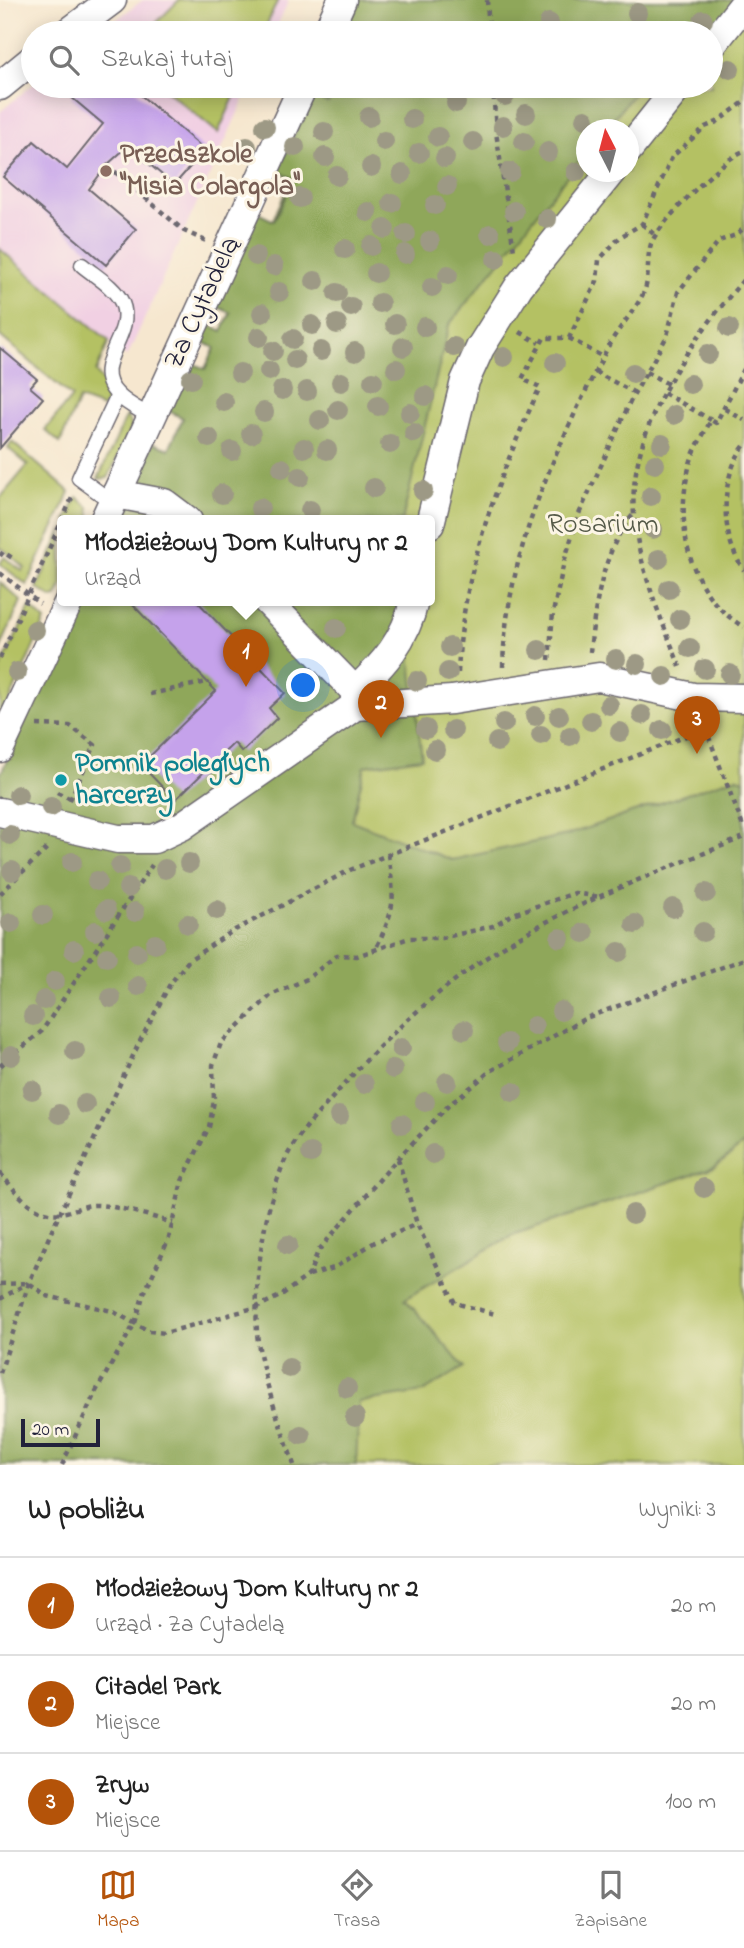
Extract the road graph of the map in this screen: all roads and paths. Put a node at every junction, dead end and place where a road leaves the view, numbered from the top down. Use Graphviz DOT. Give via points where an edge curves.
graph roads {
  1 [pos="112,0"];
  2 [pos="342,0"];
  3 [pos="487,0"];
  4 [pos="744,4"];
  5 [pos="84,21"];
  6 [pos="332,21"];
  7 [pos="488,21"];
  8 [pos="723,31"];
  9 [pos="21,69"];
  10 [pos="0,86"];
  11 [pos="297,98"];
  12 [pos="494,98"];
  13 [pos="670,98"];
  14 [pos="744,102"];
  15 [pos="639,136"];
  16 [pos="744,151"];
  17 [pos="107,166"];
  18 [pos="603,182"];
  19 [pos="642,223"];
  20 [pos="744,228"];
  21 [pos="656,236"];
  22 [pos="227,251"];
  23 [pos="82,265"];
  24 [pos="744,279"];
  25 [pos="519,286"];
  26 [pos="569,338"];
  27 [pos="603,357"];
  28 [pos="744,369"];
  29 [pos="595,372"];
  30 [pos="646,372"];
  31 [pos="668,384"];
  32 [pos="635,393"];
  33 [pos="664,393"];
  34 [pos="118,395"];
  35 [pos="724,409"];
  36 [pos="151,417"];
  37 [pos="711,420"];
  38 [pos="744,420"];
  39 [pos="744,446"];
  40 [pos="87,484"];
  41 [pos="111,506"];
  42 [pos="636,512"];
  43 [pos="65,515"];
  44 [pos="180,515"];
  45 [pos="432,515"];
  46 [pos="57,532"];
  47 [pos="0,556"];
  48 [pos="14,559"];
  49 [pos="744,570"];
  50 [pos="0,573"];
  51 [pos="28,596"];
  52 [pos="272,606"];
  53 [pos="413,606"];
  54 [pos="65,610"];
  55 [pos="744,626"];
  56 [pos="0,658"];
  57 [pos="590,678"];
  58 [pos="207,682"];
  59 [pos="547,685"];
  60 [pos="505,691"];
  61 [pos="150,694"];
  62 [pos="693,697"];
  63 [pos="355,698"];
  64 [pos="460,698"];
  65 [pos="744,698"];
  66 [pos="706,728"];
  67 [pos="6,736"];
  68 [pos="57,792"];
  69 [pos="69,798"];
  70 [pos="0,812"];
  71 [pos="67,828"];
  72 [pos="744,829"];
  73 [pos="164,835"];
  74 [pos="744,837"];
  75 [pos="388,855"];
  76 [pos="0,894"];
  77 [pos="600,897"];
  78 [pos="377,947"];
  79 [pos="744,958"];
  80 [pos="0,1066"];
  81 [pos="398,1158"];
  82 [pos="0,1173"];
  83 [pos="60,1213"];
  84 [pos="173,1223"];
  85 [pos="417,1224"];
  86 [pos="309,1275"];
  87 [pos="29,1283"];
  88 [pos="0,1284"];
  89 [pos="0,1299"];
  90 [pos="257,1307"];
  91 [pos="495,1314"];
  92 [pos="135,1323"];
  93 [pos="0,1373"];
  94 [pos="62,1465"];
  95 [pos="294,1465"];
  1 -- 5 [label="street"];
  2 -- 6 [label="street"];
  3 -- 7 [label="path"];
  4 -- 8 [label="street"];
  9 -- 10 [label="street"];
  11 -- 22 [label="street, Za Cytadelą"];
  12 -- 25 [label="path"];
  13 -- 15 [label="street"];
  14 -- 19 [label="path" via="705,127 672,157"];
  16 -- 21 [label="path" via="702,183"];
  17 -- 22 [label="path" via="184,231"];
  18 -- 25 [label="street"];
  19 -- 21 [label="path"];
  19 -- 26 [label="path" via="620,237 599,260 597,281"];
  20 -- 30 [label="path" via="719,241 678,292 670,329"];
  21 -- 27 [label="path" via="650,247 645,290"];
  22 -- 36 [label="street, Za Cytadelą"];
  23 -- 34 [label="lane" via="122,303 124,326 106,367"];
  24 -- 31 [label="path"];
  25 -- 45 [label="street" via="465,381"];
  26 -- 27 [label="path"];
  26 -- 64 [label="path" via="544,338 523,379 540,387 508,457 481,534 461,634"];
  27 -- 29 [label="path"];
  28 -- 35 [label="path"];
  29 -- 32 [label="path"];
  29 -- 60 [label="path" via="546,475 526,532 505,635"];
  30 -- 31 [label="path"];
  30 -- 32 [label="path"];
  31 -- 33 [label="path"];
  32 -- 59 [label="path" via="579,514 564,562 553,613"];
  33 -- 37 [label="path"];
  33 -- 42 [label="path" via="644,435 634,489"];
  34 -- 36 [label="lane"];
  34 -- 40 [label="lane" via="79,478"];
  35 -- 37 [label="path" via="716,423"];
  35 -- 38 [label="path"];
  36 -- 41 [label="street, Za Cytadelą"];
  37 -- 55 [label="path" via="690,461 684,496 689,559 706,593"];
  39 -- 49 [label="path" via="730,475 726,502 729,533"];
  40 -- 41 [label="lane"];
  40 -- 43 [label="path" via="74,495"];
  41 -- 44 [label="street" via="164,503"];
  42 -- 57 [label="path" via="618,533 608,563 590,649"];
  42 -- 62 [label="path" via="650,585"];
  46 -- 51 [label="path"];
  47 -- 48 [label="path" via="3,552"];
  50 -- 51 [label="path"];
  51 -- 54 [label="path"];
  51 -- 56 [label="path"];
  52 -- 63 [label="street"];
  53 -- 63 [label="street" via="409,623 386,662"];
  54 -- 67 [label="street"];
  57 -- 59 [label="street"];
  57 -- 62 [label="street"];
  58 -- 61 [label="path"];
  59 -- 60 [label="street"];
  60 -- 64 [label="street"];
  62 -- 65 [label="street"];
  62 -- 66 [label="path"];
  63 -- 64 [label="street"];
  63 -- 73 [label="street"];
  66 -- 72 [label="path"];
  66 -- 75 [label="path"];
  67 -- 69 [label="path" via="70,726 95,745"];
  68 -- 69 [label="path"];
  69 -- 71 [label="path"];
  70 -- 71 [label="street"];
  71 -- 73 [label="street" via="118,839"];
  71 -- 76 [label="path"];
  73 -- 80 [label="path" via="150,871 42,1031"];
  74 -- 77 [label="path"];
  75 -- 78 [label="path" via="395,897"];
  75 -- 83 [label="path" via="300,894 189,960 170,984 139,1043"];
  77 -- 78 [label="path" via="575,893 513,914 493,926"];
  77 -- 90 [label="path" via="534,929 446,985 379,1044 312,1121 288,1154 278,1180 259,1264"];
  78 -- 84 [label="path" via="357,956 337,955 307,979 271,995 221,1043 213,1065 209,1127 182,1181"];
  79 -- 81 [label="path" via="586,1018 489,1072"];
  81 -- 85 [label="path"];
  81 -- 86 [label="path" via="318,1251"];
  82 -- 83 [label="path" via="18,1198"];
  83 -- 84 [label="path" via="85,1204 106,1205"];
  83 -- 87 [label="path"];
  84 -- 92 [label="path"];
  85 -- 86 [label="path" via="375,1242 334,1268"];
  85 -- 91 [label="path" via="455,1303"];
  86 -- 90 [label="path"];
  87 -- 88 [label="path"];
  87 -- 89 [label="path"];
  87 -- 92 [label="path" via="47,1296 112,1311"];
  87 -- 93 [label="path"];
  90 -- 92 [label="path" via="165,1333"];
  90 -- 95 [label="path" via="258,1336"];
  92 -- 94 [label="path" via="95,1393"];
}
